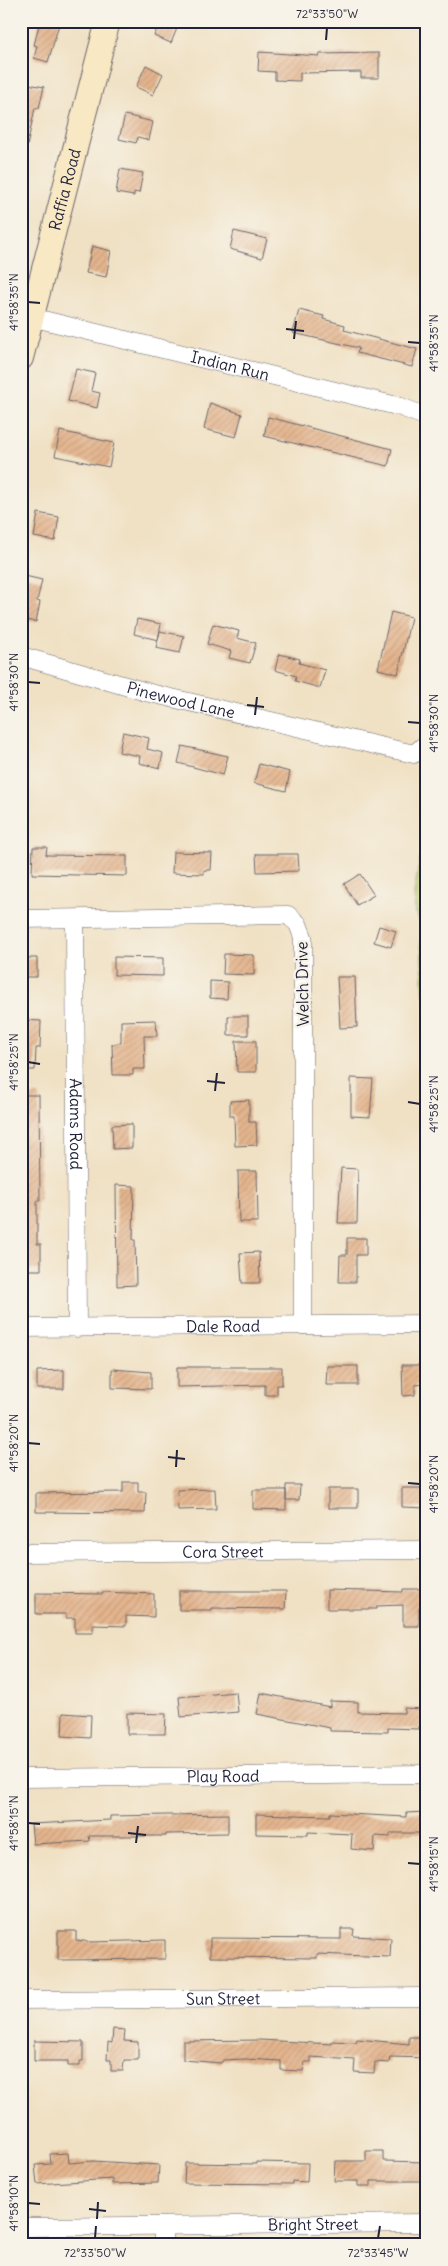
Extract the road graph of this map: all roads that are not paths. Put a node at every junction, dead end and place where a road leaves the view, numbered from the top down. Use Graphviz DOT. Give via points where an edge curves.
graph roads {
  1 [pos="108,21"];
  2 [pos="31,316"];
  3 [pos="21,358"];
  4 [pos="427,417"];
  5 [pos="21,656"];
  6 [pos="427,743"];
  7 [pos="21,919"];
  8 [pos="75,919"];
  9 [pos="427,1324"];
  10 [pos="303,1325"];
  11 [pos="21,1328"];
  12 [pos="77,1328"];
  13 [pos="427,1550"];
  14 [pos="21,1553"];
  15 [pos="427,1774"];
  16 [pos="21,1778"];
  17 [pos="427,1997"];
  18 [pos="21,2000"];
  19 [pos="427,2222"];
  20 [pos="163,2226"];
  21 [pos="21,2227"];
  22 [pos="163,2245"];
  1 -- 2 [label="main road, Raffia Road"];
  2 -- 3 [label="main road, Raffia Road"];
  2 -- 4 [label="street, Indian Run" via="401,406"];
  5 -- 6 [label="street, Pinewood Lane" via="150,693 414,754"];
  7 -- 8 [label="street, Welch Drive"];
  8 -- 10 [label="street, Welch Drive" via="288,915 298,924 303,938"];
  8 -- 12 [label="street, Adams Road"];
  9 -- 10 [label="street, Dale Road"];
  10 -- 12 [label="street, Dale Road"];
  11 -- 12 [label="street, Dale Road"];
  13 -- 14 [label="street, Cora Street"];
  15 -- 16 [label="street, Play Road"];
  17 -- 18 [label="street, Sun Street"];
  19 -- 20 [label="street, Bright Street"];
  20 -- 21 [label="street, Bright Street"];
  20 -- 22 [label="street"];
}
